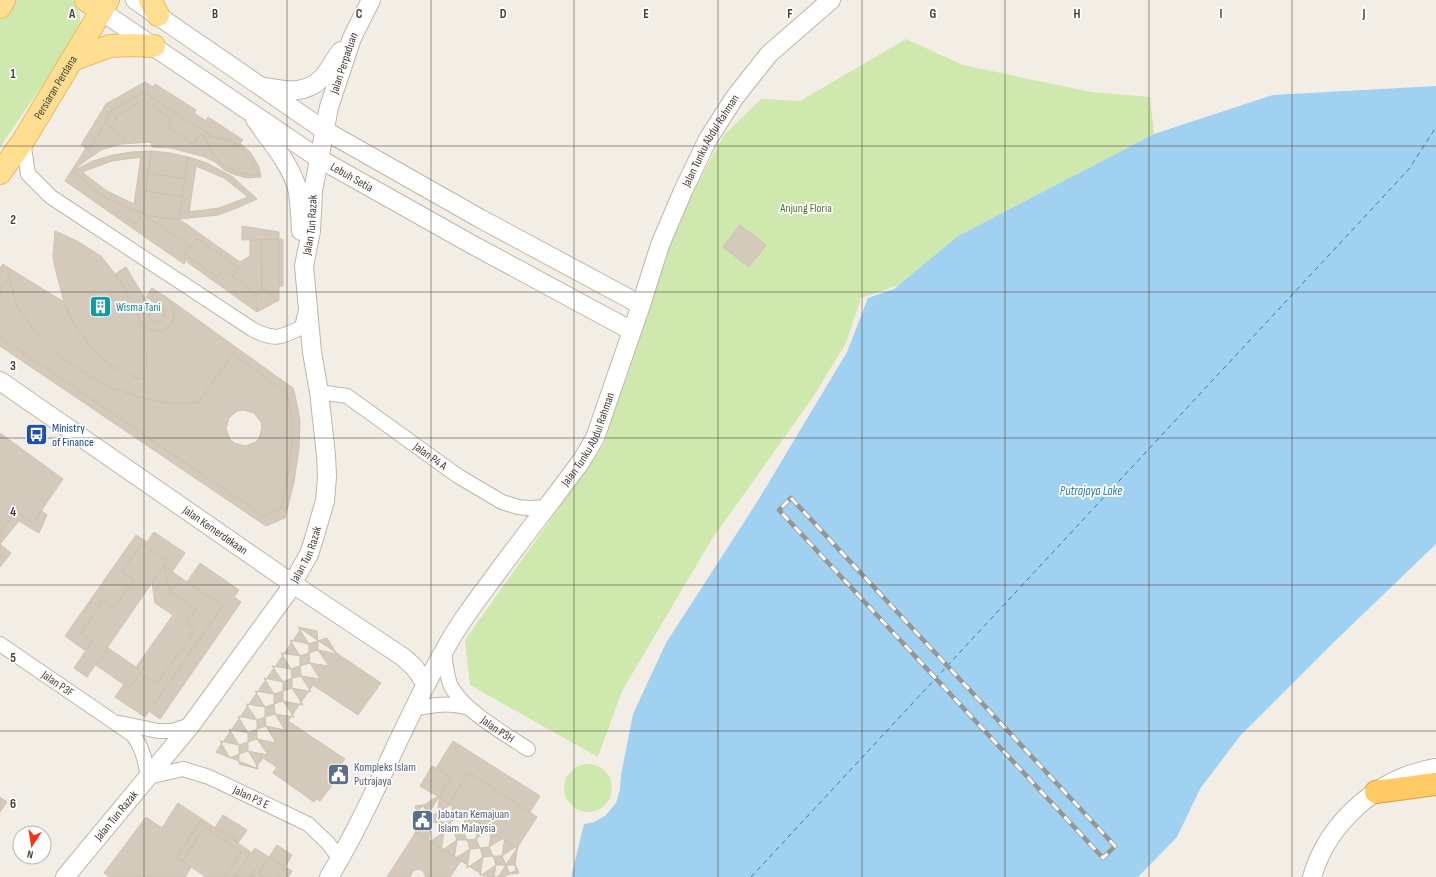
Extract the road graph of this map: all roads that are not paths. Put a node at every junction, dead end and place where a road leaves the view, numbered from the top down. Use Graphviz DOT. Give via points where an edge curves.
graph roads {
  1 [pos="4,0"];
  2 [pos="135,0"];
  3 [pos="371,0"];
  4 [pos="830,0"];
  5 [pos="98,4"];
  6 [pos="0,7"];
  7 [pos="154,8"];
  8 [pos="352,38"];
  9 [pos="154,46"];
  10 [pos="72,60"];
  11 [pos="260,86"];
  12 [pos="251,112"];
  13 [pos="324,130"];
  14 [pos="23,141"];
  15 [pos="318,158"];
  16 [pos="0,173"];
  17 [pos="304,266"];
  18 [pos="307,305"];
  19 [pos="641,305"];
  20 [pos="632,331"];
  21 [pos="0,381"];
  22 [pos="318,392"];
  23 [pos="548,507"];
  24 [pos="293,584"];
  25 [pos="0,644"];
  26 [pos="444,650"];
  27 [pos="426,684"];
  28 [pos="469,708"];
  29 [pos="412,709"];
  30 [pos="116,722"];
  31 [pos="191,725"];
  32 [pos="528,749"];
  33 [pos="1436,768"];
  34 [pos="148,777"];
  35 [pos="1436,784"];
  36 [pos="1376,792"];
  37 [pos="340,858"];
  38 [pos="65,877"];
  39 [pos="329,877"];
  40 [pos="1312,877"];
  1 -- 6 [label="main road"];
  2 -- 7 [label="street"];
  3 -- 8 [label="street, Jalan Perpaduan"];
  4 -- 19 [label="street, Jalan Tunku Abdul Rahman" via="769,54 735,97 708,139 660,245"];
  5 -- 9 [label="street, Lebuh Setia"];
  5 -- 10 [label="main road, Persiaran Perdana"];
  7 -- 11 [label="street"];
  8 -- 11 [label="street" via="324,76 310,87 298,91 285,91"];
  8 -- 13 [label="street, Jalan Perpaduan"];
  9 -- 10 [label="main road" via="110,46"];
  9 -- 12 [label="street, Lebuh Setia"];
  10 -- 14 [label="main road, Persiaran Perdana"];
  11 -- 13 [label="street"];
  12 -- 15 [label="street, Lebuh Setia"];
  12 -- 17 [label="street" via="294,178 299,204"];
  13 -- 15 [label="street, Jalan Perpaduan"];
  13 -- 19 [label="street" via="481,220"];
  14 -- 16 [label="main road, Persiaran Perdana"];
  14 -- 18 [label="street" via="28,174 52,197 264,336 279,337 302,327"];
  15 -- 17 [label="street, Jalan Tun Razak" via="311,231"];
  15 -- 20 [label="street, Lebuh Setia"];
  17 -- 18 [label="street, Jalan Tun Razak"];
  18 -- 22 [label="street, Jalan Tun Razak"];
  19 -- 20 [label="street, Jalan Tunku Abdul Rahman"];
  20 -- 23 [label="street, Jalan Tunku Abdul Rahman" via="595,438"];
  21 -- 24 [label="street, Jalan Kemerdekaan"];
  22 -- 23 [label="street, Jalan P4 A" via="347,396 458,476 502,502 518,507"];
  22 -- 24 [label="street, Jalan Tun Razak" via="326,455 325,502 314,542"];
  23 -- 26 [label="street, Jalan Tunku Abdul Rahman" via="465,616"];
  24 -- 27 [label="street, Jalan Kemerdekaan" via="403,657"];
  24 -- 31 [label="street, Jalan Tun Razak"];
  25 -- 30 [label="street, Jalan P3F"];
  26 -- 27 [label="street, Jalan Tunku Abdul Rahman"];
  26 -- 28 [label="street, Jalan P3H" via="451,685"];
  27 -- 29 [label="street, Jalan Tunku Abdul Rahman"];
  28 -- 29 [label="street, Jalan P3H" via="440,704"];
  28 -- 32 [label="street, Jalan P3H"];
  29 -- 37 [label="street, Jalan Tunku Abdul Rahman"];
  30 -- 31 [label="street, Jalan P3F" via="158,731"];
  30 -- 34 [label="street, Jalan P3F" via="139,743"];
  31 -- 34 [label="street, Jalan Tun Razak"];
  33 -- 36 [label="street" via="1402,777"];
  34 -- 37 [label="street, Jalan P3 E" via="183,769 209,777 308,824"];
  34 -- 38 [label="street, Jalan Tun Razak"];
  35 -- 36 [label="highway"];
  36 -- 40 [label="street" via="1349,814 1329,838"];
  37 -- 39 [label="street, Jalan Tunku Abdul Rahman"];
}
